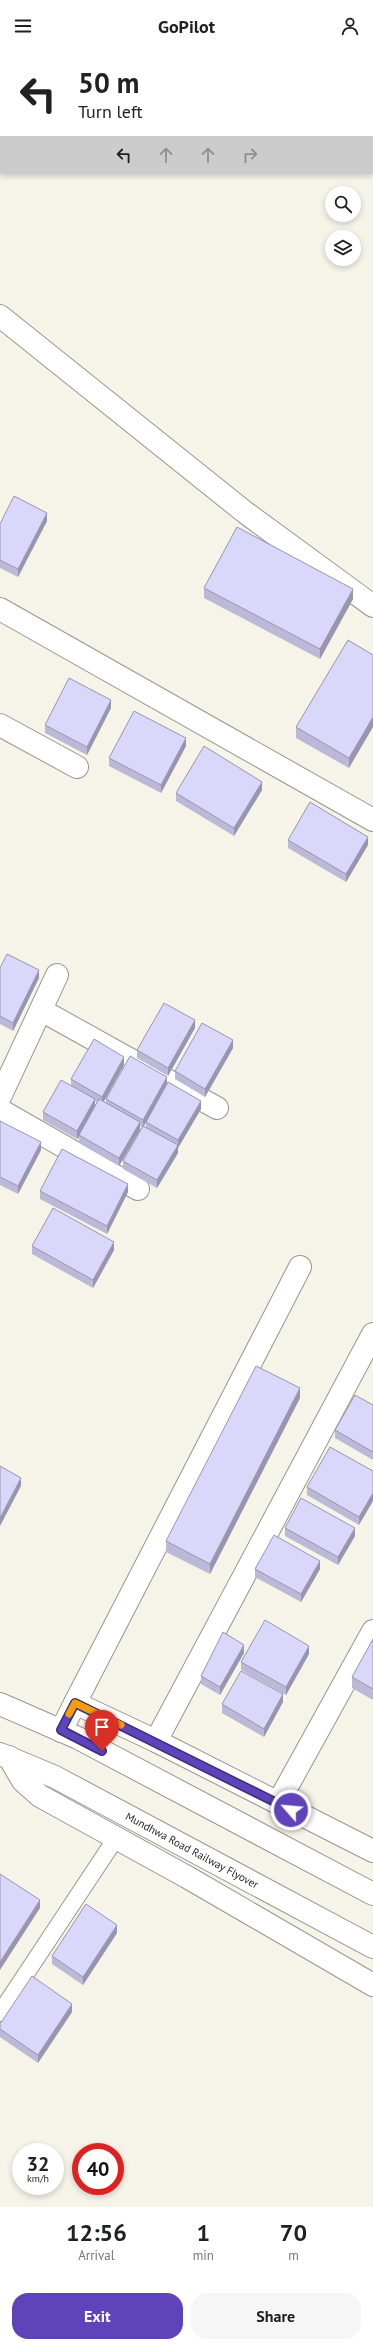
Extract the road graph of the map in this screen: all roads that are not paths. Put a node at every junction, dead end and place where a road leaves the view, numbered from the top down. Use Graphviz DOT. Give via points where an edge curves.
graph roads {
  1 [pos="0,316"];
  2 [pos="373,606"];
  3 [pos="0,609"];
  4 [pos="0,725"];
  5 [pos="77,767"];
  6 [pos="373,820"];
  7 [pos="57,975"];
  8 [pos="41,1010"];
  9 [pos="0,1097"];
  10 [pos="217,1108"];
  11 [pos="0,1110"];
  12 [pos="138,1189"];
  13 [pos="300,1267"];
  14 [pos="373,1334"];
  15 [pos="373,1630"];
  16 [pos="75,1703"];
  17 [pos="6,1706"];
  18 [pos="70,1734"];
  19 [pos="156,1741"];
  20 [pos="5,1756"];
  21 [pos="278,1803"];
  22 [pos="116,1838"];
  23 [pos="372,1848"];
  24 [pos="373,1894"];
  25 [pos="373,1947"];
  26 [pos="373,1985"];
  27 [pos="0,2013"];
  1 -- 2 [label="main road" via="246,513"];
  3 -- 6 [label="main road"];
  4 -- 5 [label="main road"];
  7 -- 8 [label="main road"];
  8 -- 9 [label="main road"];
  8 -- 10 [label="main road"];
  11 -- 12 [label="main road"];
  13 -- 16 [label="main road"];
  14 -- 19 [label="main road"];
  15 -- 21 [label="main road"];
  16 -- 18 [label="main road"];
  16 -- 19 [label="main road"];
  17 -- 18 [label="main road"];
  18 -- 24 [label="main road"];
  19 -- 21 [label="main road"];
  20 -- 22 [label="main road" via="23,1781 40,1796"];
  20 -- 25 [label="main road, Mundhwa Road Railway Flyover" via="55,1777"];
  21 -- 23 [label="main road"];
  22 -- 26 [label="main road"];
  22 -- 27 [label="lane"];
}
